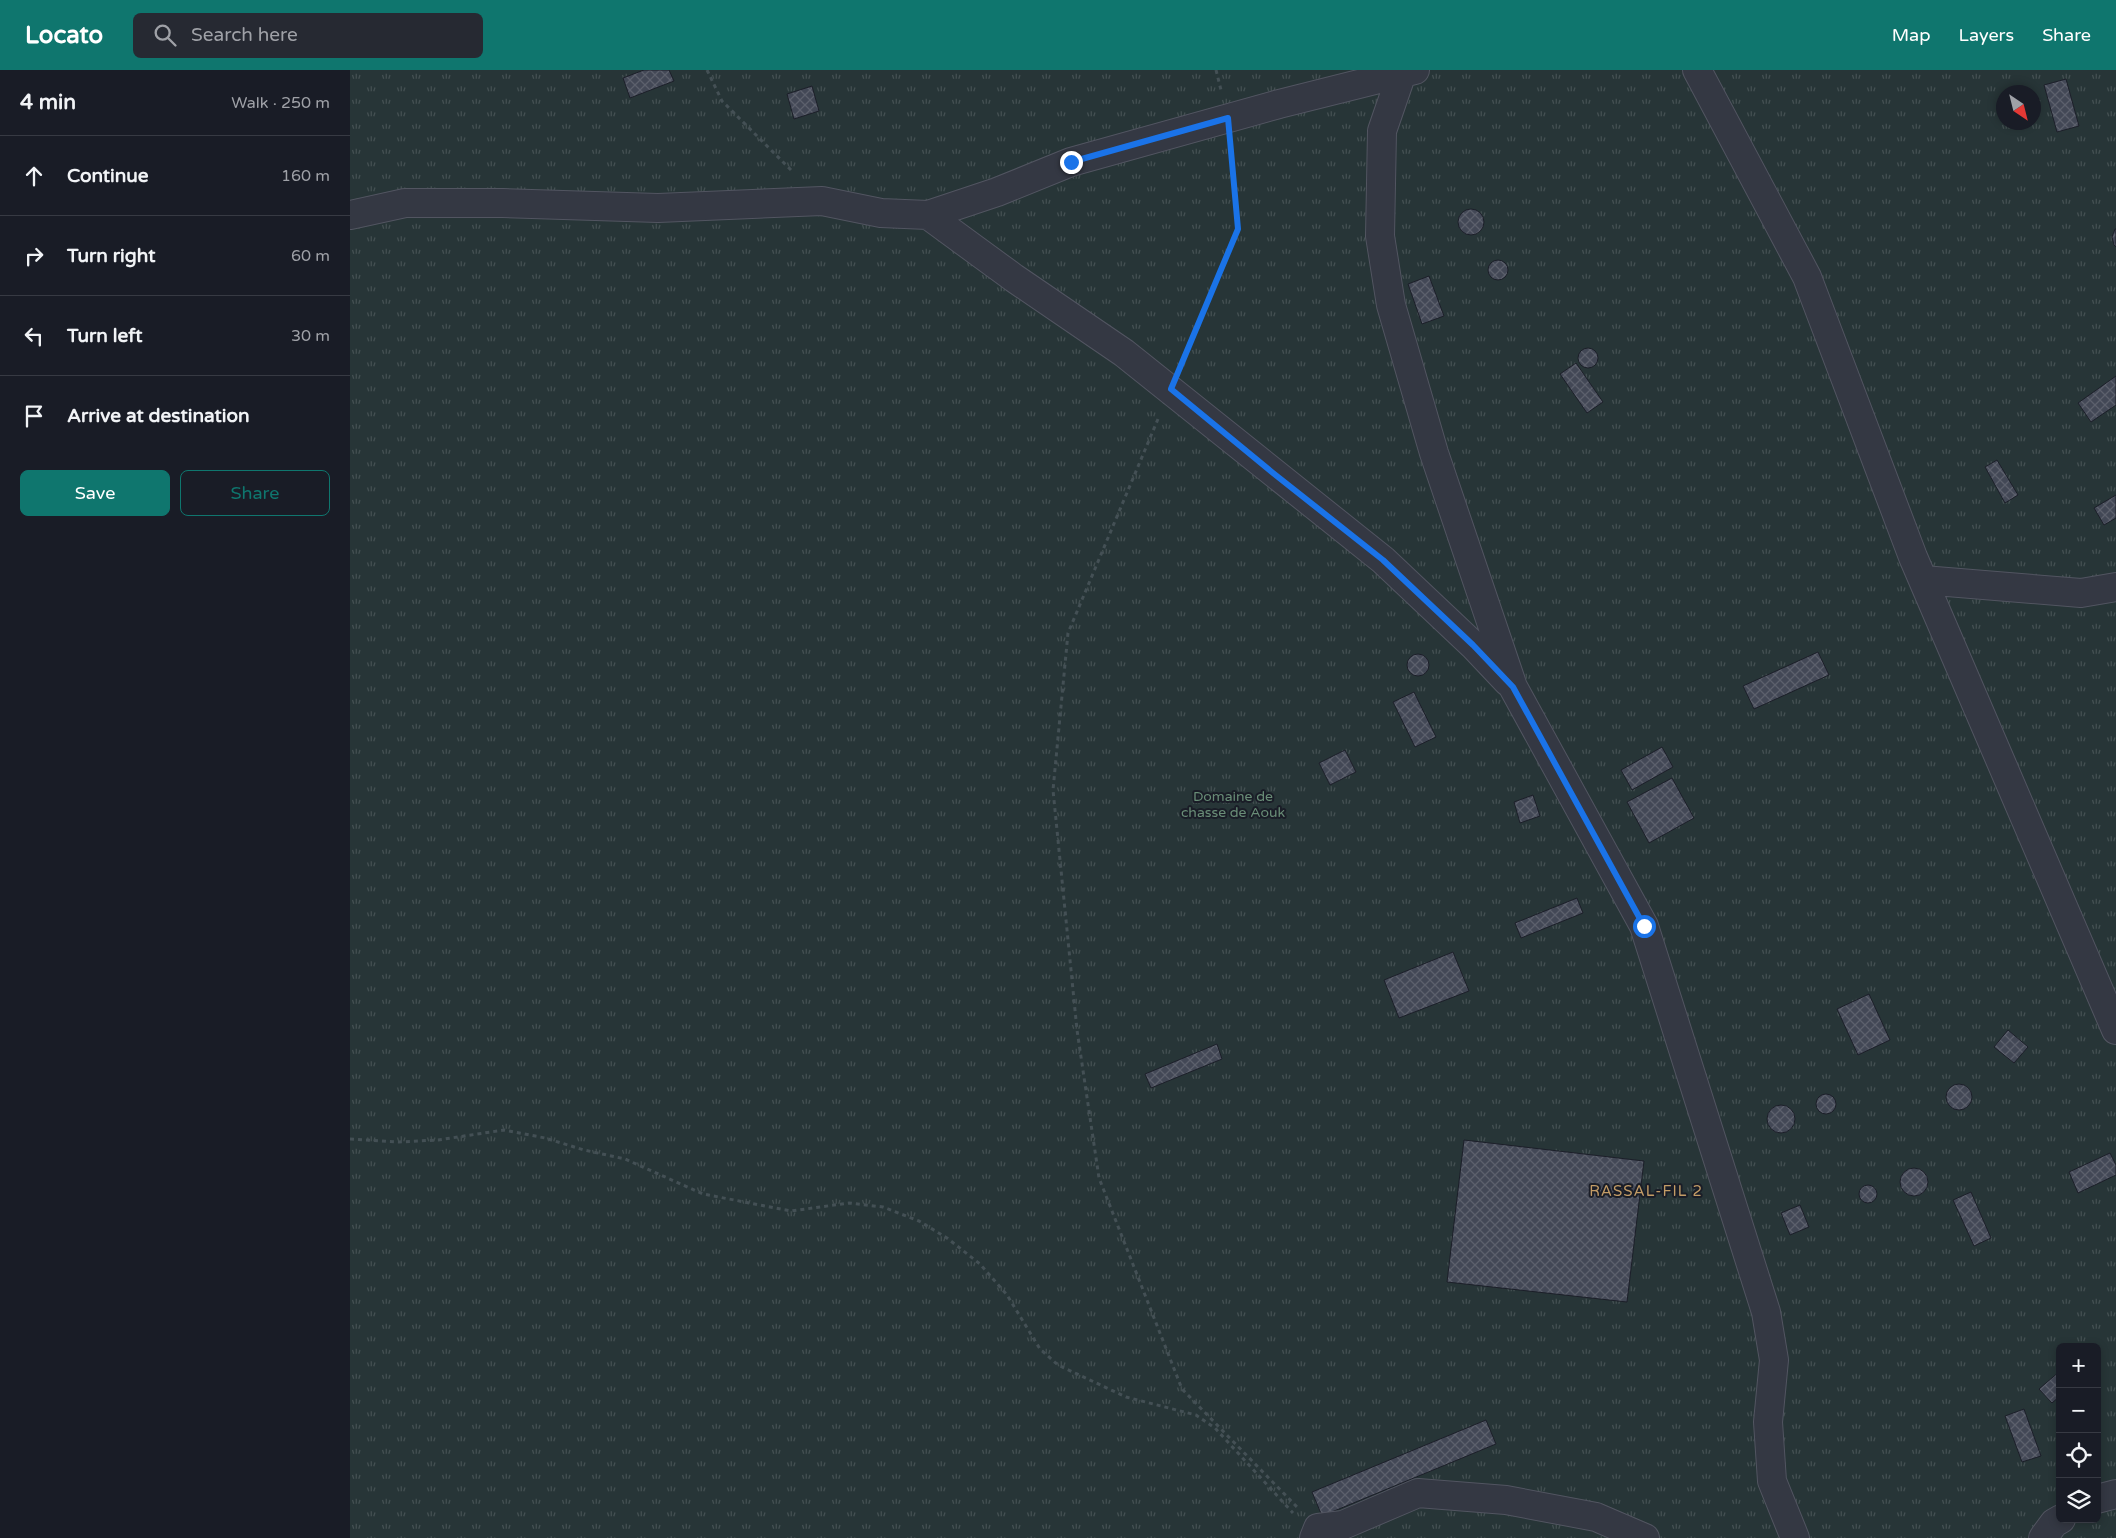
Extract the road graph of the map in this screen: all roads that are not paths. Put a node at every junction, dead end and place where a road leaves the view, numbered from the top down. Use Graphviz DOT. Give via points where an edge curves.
graph roads {
  1 [pos="1697,70"];
  2 [pos="1406,72"];
  3 [pos="350,215"];
  4 [pos="928,215"];
  5 [pos="1923,580"];
  6 [pos="2116,587"];
  7 [pos="1513,687"];
  8 [pos="2116,1030"];
  9 [pos="2116,1494"];
  10 [pos="2101,1498"];
  11 [pos="2056,1522"];
  12 [pos="1316,1533"];
  13 [pos="1645,1538"];
  14 [pos="1795,1538"];
  15 [pos="2043,1538"];
  1 -- 5 [label="street" via="1807,277"];
  2 -- 4 [label="street" via="1071,162"];
  2 -- 7 [label="street" via="1382,131 1380,236 1391,305 1434,453"];
  3 -- 4 [label="street" via="405,203 658,208 822,201 881,213"];
  4 -- 7 [label="street" via="1124,353 1383,560"];
  5 -- 6 [label="street" via="2081,593"];
  5 -- 8 [label="street"];
  7 -- 14 [label="street" via="1644,926 1766,1312 1774,1360 1768,1422 1772,1480"];
  9 -- 10 [label="street"];
  11 -- 15 [label="street"];
  12 -- 13 [label="street" via="1418,1493 1506,1500 1596,1517"];
}
